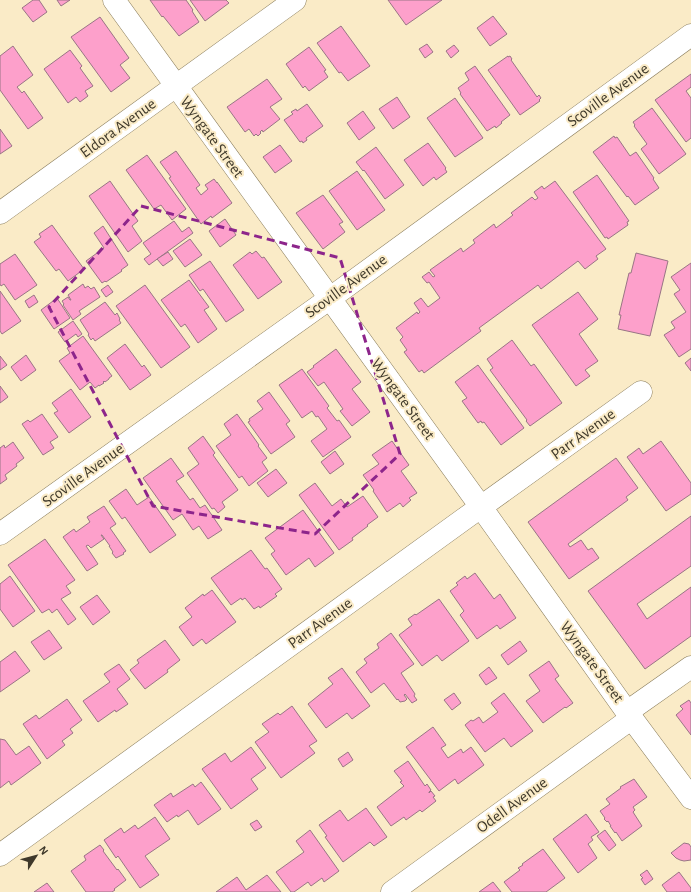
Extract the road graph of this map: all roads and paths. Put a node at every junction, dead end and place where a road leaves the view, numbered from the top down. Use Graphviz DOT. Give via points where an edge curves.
graph roads {
  1 [pos="114,0"];
  2 [pos="295,0"];
  3 [pos="691,35"];
  4 [pos="175,86"];
  5 [pos="0,213"];
  6 [pos="329,299"];
  7 [pos="641,392"];
  8 [pos="481,507"];
  9 [pos="0,534"];
  10 [pos="691,667"];
  11 [pos="630,715"];
  12 [pos="691,798"];
  13 [pos="0,855"];
  14 [pos="392,892"];
  1 -- 4 [label="street, Wyngate Street"];
  2 -- 4 [label="street, Eldora Avenue"];
  3 -- 6 [label="street, Scoville Avenue"];
  4 -- 5 [label="street, Eldora Avenue"];
  4 -- 6 [label="street, Wyngate Street"];
  6 -- 8 [label="street, Wyngate Street"];
  6 -- 9 [label="street, Scoville Avenue"];
  7 -- 8 [label="street, Parr Avenue"];
  8 -- 11 [label="street, Wyngate Street"];
  8 -- 13 [label="street, Parr Avenue"];
  10 -- 11 [label="street, Odell Avenue"];
  11 -- 12 [label="street, Wyngate Street"];
  11 -- 14 [label="street, Odell Avenue"];
}
